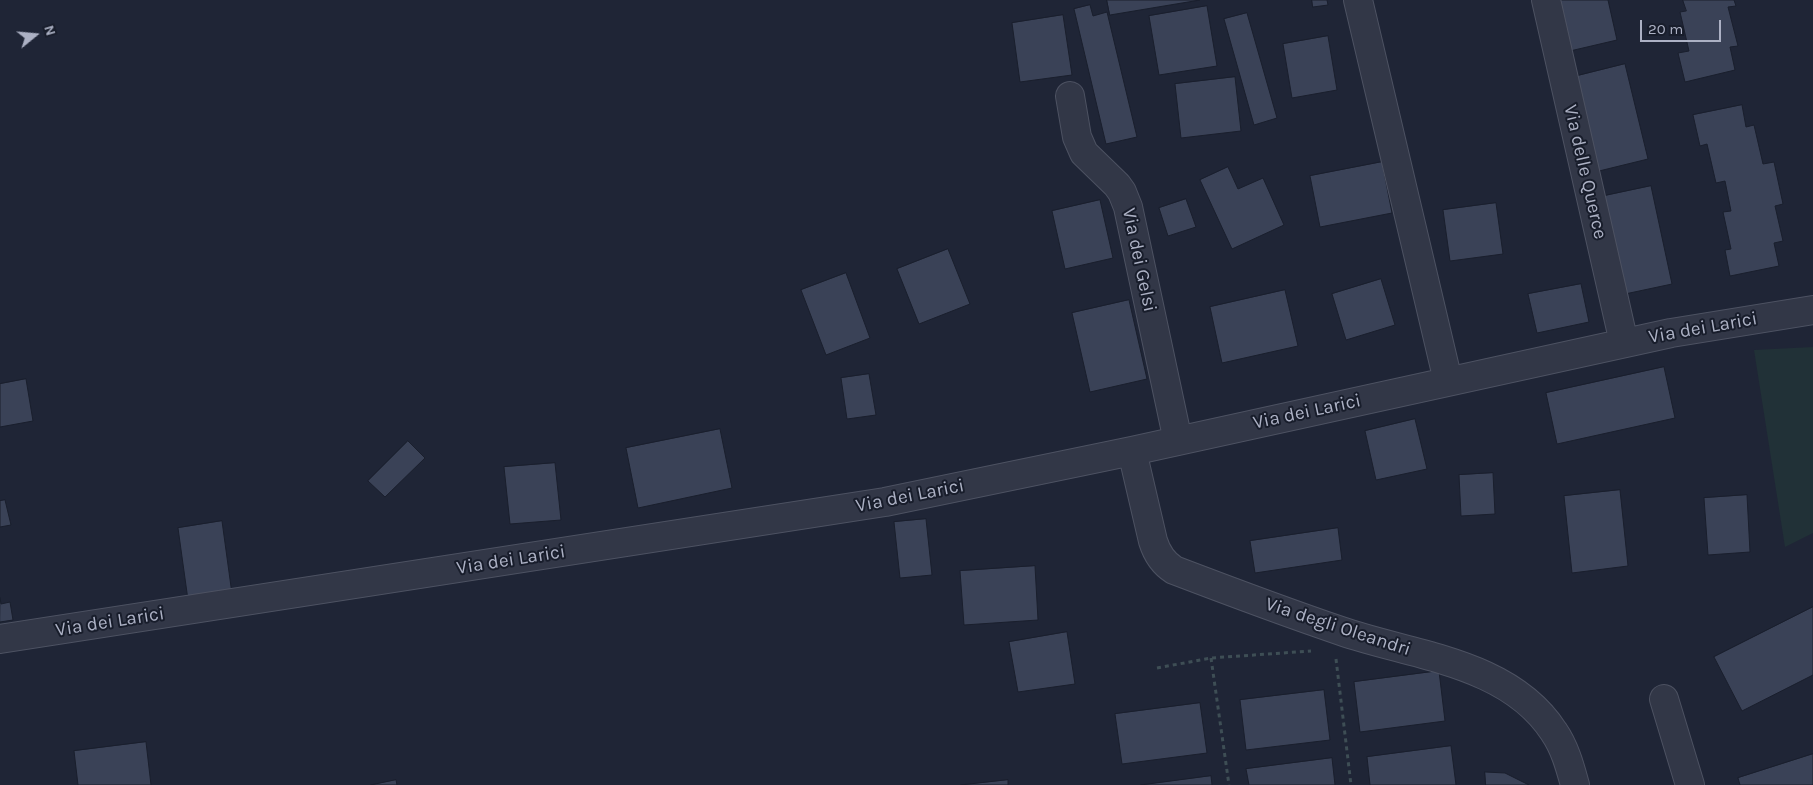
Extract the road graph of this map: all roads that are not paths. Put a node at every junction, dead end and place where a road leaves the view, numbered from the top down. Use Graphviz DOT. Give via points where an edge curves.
graph roads {
  1 [pos="1358,0"];
  2 [pos="1546,0"];
  3 [pos="1070,96"];
  4 [pos="1813,310"];
  5 [pos="1624,343"];
  6 [pos="1448,381"];
  7 [pos="1178,441"];
  8 [pos="1132,451"];
  9 [pos="0,639"];
  10 [pos="1664,699"];
  11 [pos="1575,785"];
  12 [pos="1690,785"];
  1 -- 6 [label="street"];
  2 -- 5 [label="street, Via delle Querce"];
  3 -- 7 [label="street, Via dei Gelsi" via="1084,154 1122,192 1128,207"];
  4 -- 5 [label="street, Via dei Larici"];
  5 -- 6 [label="street, Via dei Larici"];
  6 -- 7 [label="street, Via dei Larici"];
  7 -- 8 [label="street, Via dei Larici"];
  8 -- 9 [label="street, Via dei Larici" via="885,502"];
  8 -- 11 [label="street, Via degli Oleandri" via="1153,542 1168,566 1341,632 1446,660 1503,685 1533,707 1555,733"];
  10 -- 12 [label="street"];
}
